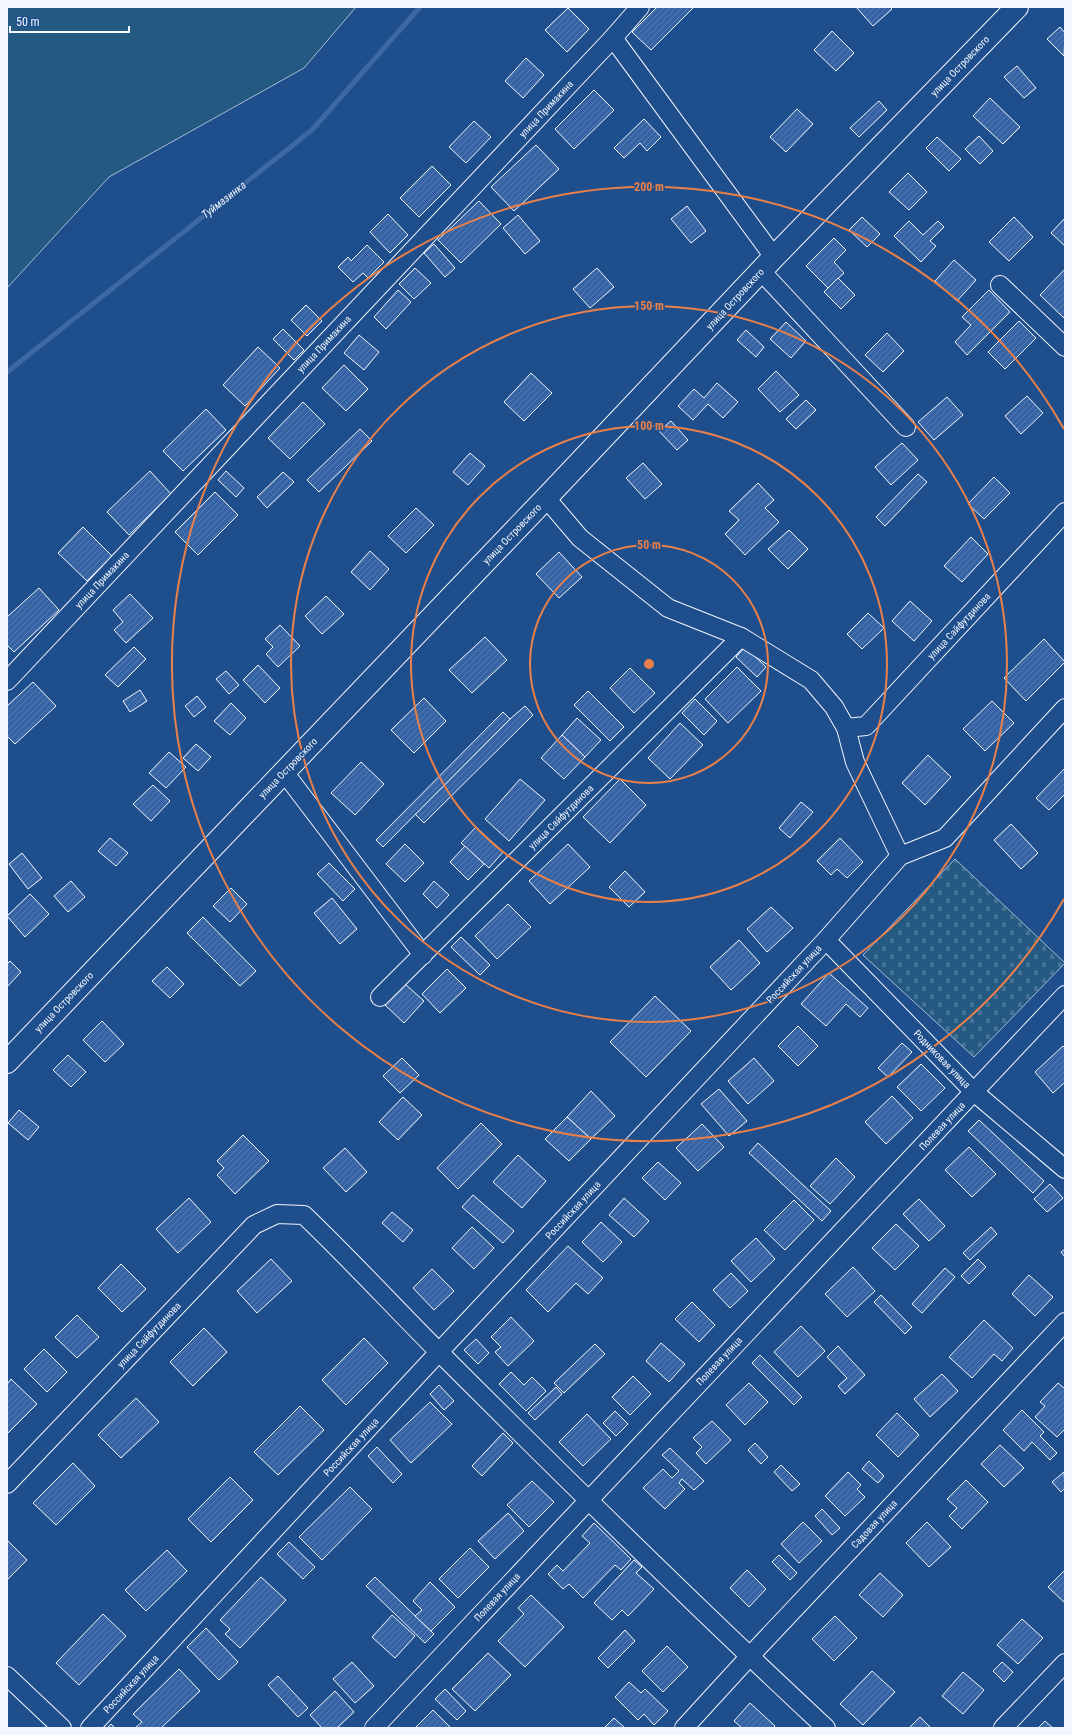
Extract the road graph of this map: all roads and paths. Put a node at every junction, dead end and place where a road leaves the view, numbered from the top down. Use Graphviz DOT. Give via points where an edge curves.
graph roads {
  1 [pos="640,7"];
  2 [pos="1017,7"];
  3 [pos="613,38"];
  4 [pos="767,264"];
  5 [pos="1000,285"];
  6 [pos="1065,347"];
  7 [pos="906,427"];
  8 [pos="546,498"];
  9 [pos="1065,512"];
  10 [pos="741,637"];
  11 [pos="7,681"];
  12 [pos="1065,708"];
  13 [pos="846,728"];
  14 [pos="284,772"];
  15 [pos="900,856"];
  16 [pos="826,940"];
  17 [pos="423,955"];
  18 [pos="1065,995"];
  19 [pos="380,997"];
  20 [pos="7,1062"];
  21 [pos="974,1092"];
  22 [pos="1065,1169"];
  23 [pos="1065,1322"];
  24 [pos="439,1352"];
  25 [pos="7,1484"];
  26 [pos="588,1500"];
  27 [pos="749,1656"];
  28 [pos="1065,1663"];
  29 [pos="7,1676"];
  30 [pos="62,1728"];
  31 [pos="90,1728"];
  32 [pos="374,1728"];
  33 [pos="684,1728"];
  34 [pos="826,1728"];
  35 [pos="1003,1728"];
  1 -- 3 [label="street, улица Примакина"];
  2 -- 4 [label="main road, улица Островского"];
  3 -- 4 [label="street"];
  3 -- 11 [label="street, улица Примакина"];
  4 -- 7 [label="street"];
  4 -- 8 [label="main road, улица Островского"];
  5 -- 6 [label="street"];
  8 -- 10 [label="street" via="580,538 668,608"];
  8 -- 14 [label="main road, улица Островского"];
  9 -- 13 [label="street, улица Сайфутдинова" via="866,726"];
  10 -- 13 [label="street" via="810,680 834,707"];
  10 -- 17 [label="street, улица Сайфутдинова"];
  12 -- 15 [label="street, Российская улица" via="945,838"];
  13 -- 15 [label="street" via="855,762"];
  14 -- 17 [label="street"];
  14 -- 20 [label="main road, улица Островского"];
  15 -- 16 [label="street, Российская улица"];
  16 -- 21 [label="street, Родниковая улица"];
  16 -- 24 [label="street, Российская улица"];
  17 -- 19 [label="street, улица Сайфутдинова"];
  18 -- 21 [label="street, Полевая улица"];
  21 -- 22 [label="street, Родниковая улица"];
  21 -- 26 [label="street, Полевая улица"];
  23 -- 27 [label="street, Садовая улица"];
  24 -- 25 [label="street, улица Сайфутдинова" via="304,1215 277,1214 254,1225"];
  24 -- 26 [label="street"];
  24 -- 31 [label="street, Российская улица"];
  26 -- 27 [label="street"];
  26 -- 32 [label="street, Полевая улица"];
  27 -- 33 [label="street, Садовая улица"];
  27 -- 34 [label="street"];
  28 -- 35 [label="street"];
  29 -- 30 [label="street"];
}
